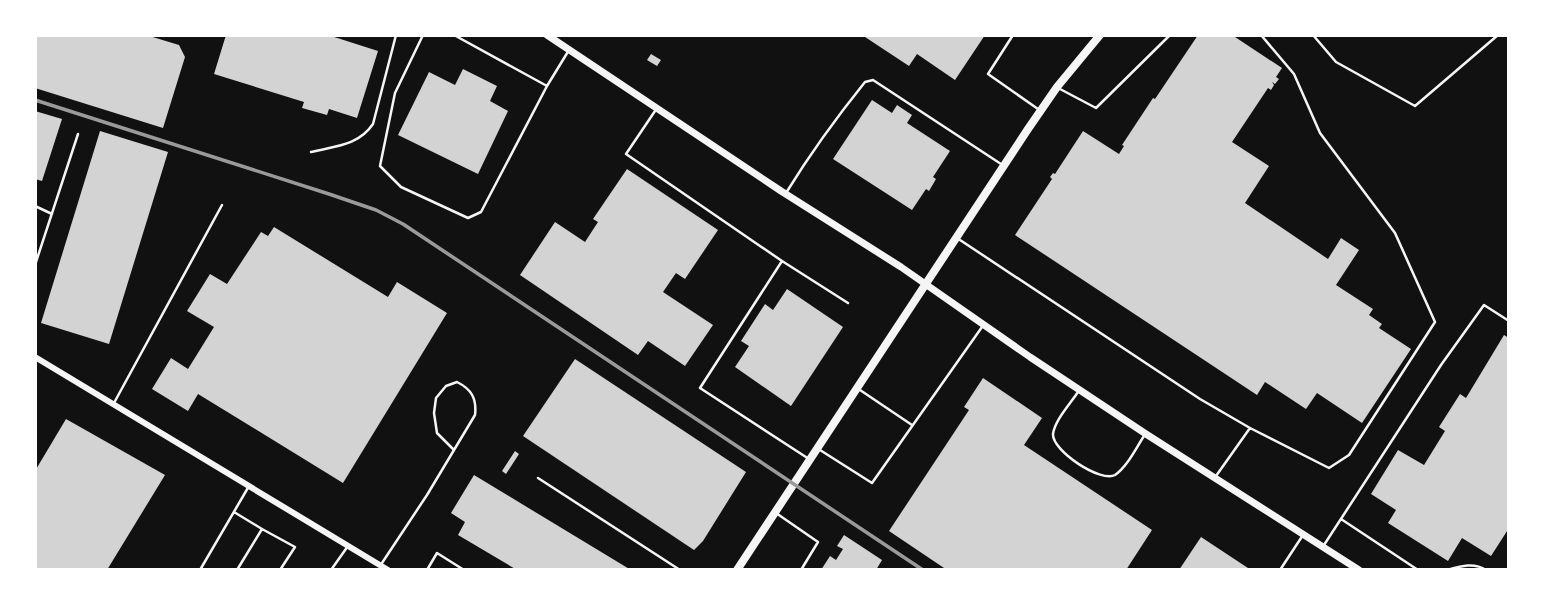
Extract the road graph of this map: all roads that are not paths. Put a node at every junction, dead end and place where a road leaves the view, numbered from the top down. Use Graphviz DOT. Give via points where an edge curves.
graph roads {
  1 [pos="396,35"];
  2 [pos="424,35"];
  3 [pos="454,35"];
  4 [pos="547,35"];
  5 [pos="1013,35"];
  6 [pos="1100,35"];
  7 [pos="1170,35"];
  8 [pos="1261,35"];
  9 [pos="1313,35"];
  10 [pos="1499,35"];
  11 [pos="569,50"];
  12 [pos="547,86"];
  13 [pos="1057,88"];
  14 [pos="656,108"];
  15 [pos="1041,110"];
  16 [pos="78,134"];
  17 [pos="311,152"];
  18 [pos="1004,166"];
  19 [pos="786,194"];
  20 [pos="222,205"];
  21 [pos="35,206"];
  22 [pos="52,214"];
  23 [pos="957,237"];
  24 [pos="36,259"];
  25 [pos="782,261"];
  26 [pos="35,265"];
  27 [pos="926,285"];
  28 [pos="848,303"];
  29 [pos="1509,321"];
  30 [pos="984,325"];
  31 [pos="35,357"];
  32 [pos="857,388"];
  33 [pos="1079,390"];
  34 [pos="114,403"];
  35 [pos="913,426"];
  36 [pos="1250,428"];
  37 [pos="1146,434"];
  38 [pos="817,448"];
  39 [pos="454,450"];
  40 [pos="810,459"];
  41 [pos="538,478"];
  42 [pos="1214,478"];
  43 [pos="250,486"];
  44 [pos="234,512"];
  45 [pos="775,512"];
  46 [pos="1341,519"];
  47 [pos="262,529"];
  48 [pos="1303,535"];
  49 [pos="348,546"];
  50 [pos="1322,547"];
  51 [pos="380,566"];
  52 [pos="200,570"];
  53 [pos="237,570"];
  54 [pos="280,570"];
  55 [pos="331,570"];
  56 [pos="388,570"];
  57 [pos="427,570"];
  58 [pos="464,570"];
  59 [pos="680,570"];
  60 [pos="737,570"];
  61 [pos="801,570"];
  62 [pos="1280,570"];
  63 [pos="1359,570"];
  64 [pos="1418,570"];
  65 [pos="1447,570"];
  66 [pos="1486,570"];
  1 -- 17 [label="lane" via="373,124 366,135"];
  2 -- 12 [label="lane" via="395,93 380,166 401,187 468,218 481,212"];
  3 -- 12 [label="lane"];
  4 -- 11 [label="street"];
  5 -- 15 [label="lane" via="988,74"];
  6 -- 13 [label="main road"];
  7 -- 13 [label="lane" via="1096,108"];
  8 -- 36 [label="lane" via="1294,74 1320,132 1395,233 1435,323 1349,455 1329,468"];
  9 -- 10 [label="lane" via="1336,62 1415,106"];
  11 -- 12 [label="lane"];
  11 -- 14 [label="street"];
  13 -- 15 [label="main road"];
  14 -- 19 [label="street"];
  14 -- 25 [label="lane" via="626,154"];
  15 -- 18 [label="main road"];
  16 -- 22 [label="lane"];
  18 -- 19 [label="lane" via="873,80 865,82 834,119"];
  18 -- 23 [label="main road"];
  19 -- 27 [label="street"];
  20 -- 34 [label="lane"];
  21 -- 22 [label="lane"];
  22 -- 24 [label="lane"];
  23 -- 27 [label="main road"];
  23 -- 36 [label="lane"];
  24 -- 26 [label="lane"];
  25 -- 28 [label="lane"];
  25 -- 40 [label="lane" via="701,388"];
  27 -- 30 [label="street"];
  27 -- 32 [label="main road"];
  29 -- 46 [label="lane" via="1483,305"];
  30 -- 33 [label="street"];
  30 -- 35 [label="lane"];
  31 -- 34 [label="street"];
  32 -- 35 [label="lane"];
  32 -- 38 [label="main road"];
  33 -- 37 [label="street"];
  33 -- 37 [label="lane" via="1053,435 1057,447 1079,463 1102,477 1114,476"];
  34 -- 43 [label="street"];
  35 -- 38 [label="lane" via="872,483"];
  36 -- 42 [label="lane"];
  37 -- 42 [label="street"];
  38 -- 40 [label="main road"];
  39 -- 39 [label="lane" via="475,415 476,404 467,387 457,382 436,398 434,413 437,433"];
  39 -- 51 [label="lane"];
  40 -- 45 [label="main road"];
  41 -- 59 [label="lane"];
  42 -- 48 [label="street"];
  43 -- 44 [label="lane"];
  43 -- 49 [label="street"];
  44 -- 47 [label="lane"];
  44 -- 52 [label="lane"];
  45 -- 60 [label="main road"];
  45 -- 61 [label="lane" via="818,542"];
  46 -- 50 [label="lane"];
  46 -- 64 [label="lane"];
  47 -- 53 [label="lane"];
  47 -- 54 [label="lane" via="295,547"];
  48 -- 50 [label="street"];
  48 -- 62 [label="lane"];
  49 -- 51 [label="street"];
  49 -- 55 [label="lane"];
  50 -- 63 [label="street"];
  51 -- 56 [label="street"];
  57 -- 58 [label="lane" via="437,553"];
  65 -- 66 [label="lane" via="1468,565"];
}
